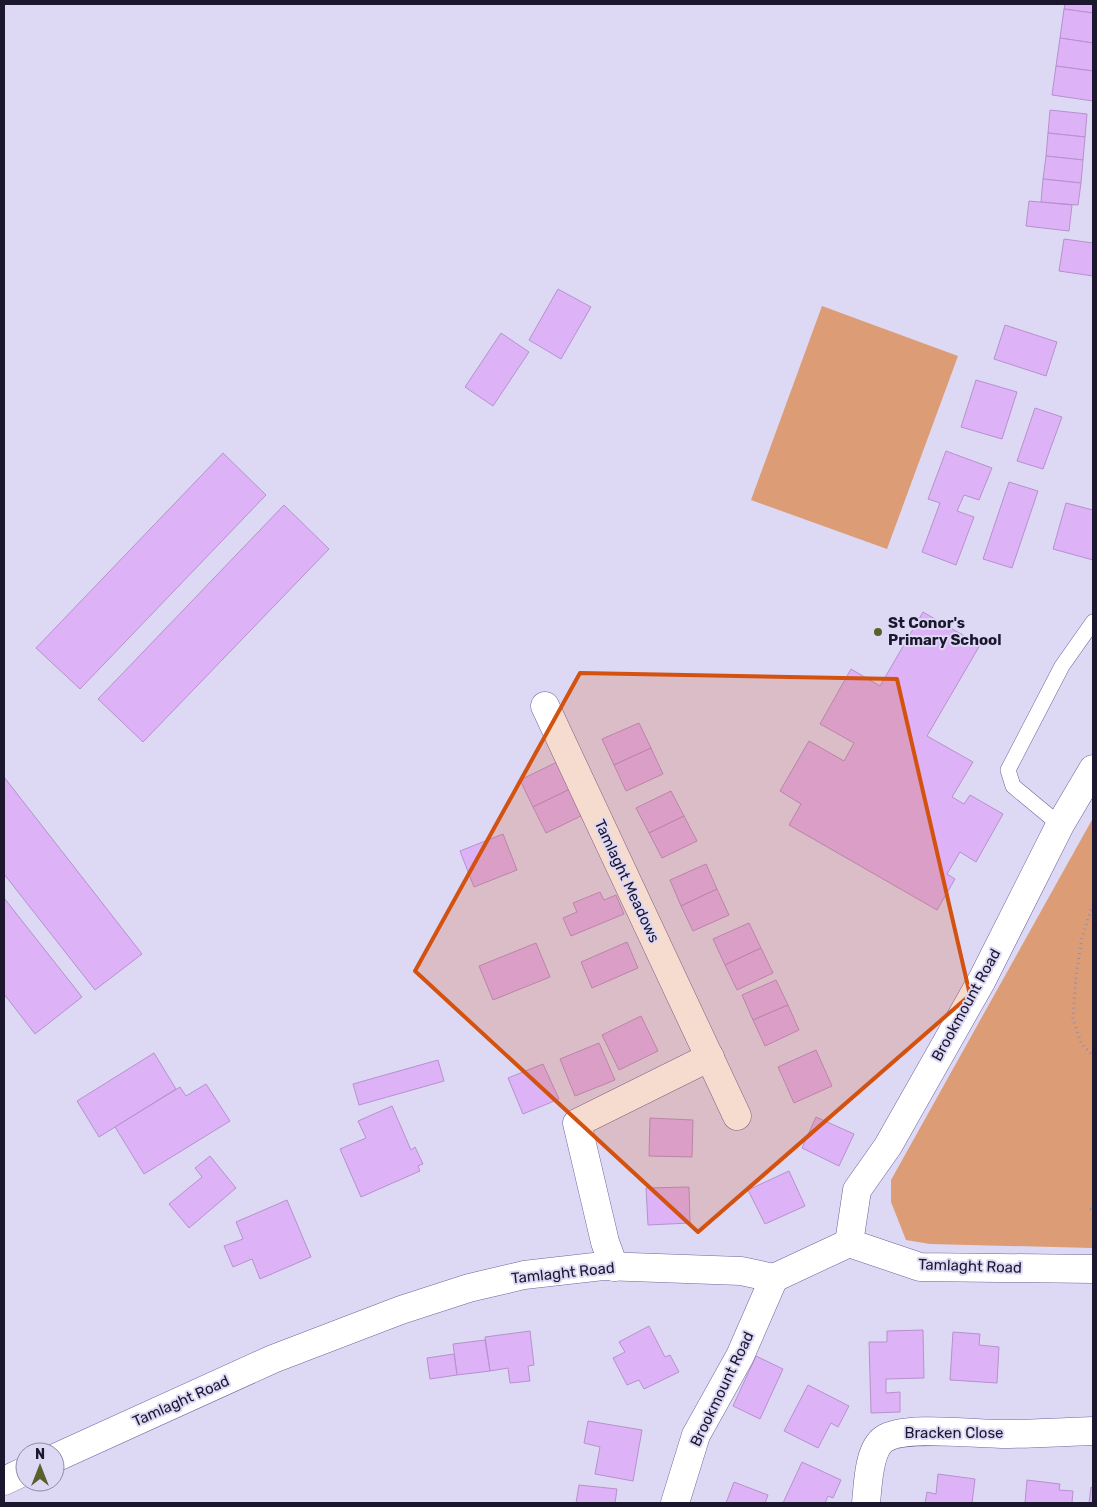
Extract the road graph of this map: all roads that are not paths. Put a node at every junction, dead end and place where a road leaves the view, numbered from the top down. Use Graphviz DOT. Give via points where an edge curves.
graph roads {
  1 [pos="1093,622"];
  2 [pos="544,706"];
  3 [pos="1093,769"];
  4 [pos="1060,825"];
  5 [pos="710,1057"];
  6 [pos="738,1116"];
  7 [pos="849,1243"];
  8 [pos="614,1267"];
  9 [pos="1093,1269"];
  10 [pos="774,1278"];
  11 [pos="1093,1431"];
  12 [pos="65,1453"];
  13 [pos="675,1503"];
  14 [pos="866,1503"];
  1 -- 4 [label="lane" via="1062,666 1008,770 1013,786"];
  2 -- 5 [label="street, Tamlaght Meadows"];
  3 -- 4 [label="street, Brookmount Road"];
  4 -- 7 [label="street, Brookmount Road" via="982,980 888,1146 857,1190"];
  5 -- 6 [label="street, Tamlaght Meadows"];
  5 -- 8 [label="street" via="577,1123"];
  7 -- 9 [label="street, Tamlaght Road" via="920,1267"];
  7 -- 10 [label="street"];
  8 -- 10 [label="street, Tamlaght Road" via="741,1271"];
  8 -- 12 [label="street, Tamlaght Road" via="524,1275 469,1288 401,1310 273,1359"];
  10 -- 13 [label="street, Brookmount Road" via="740,1356 696,1435"];
  11 -- 14 [label="street, Bracken Close" via="896,1433 883,1439 874,1453"];
}
